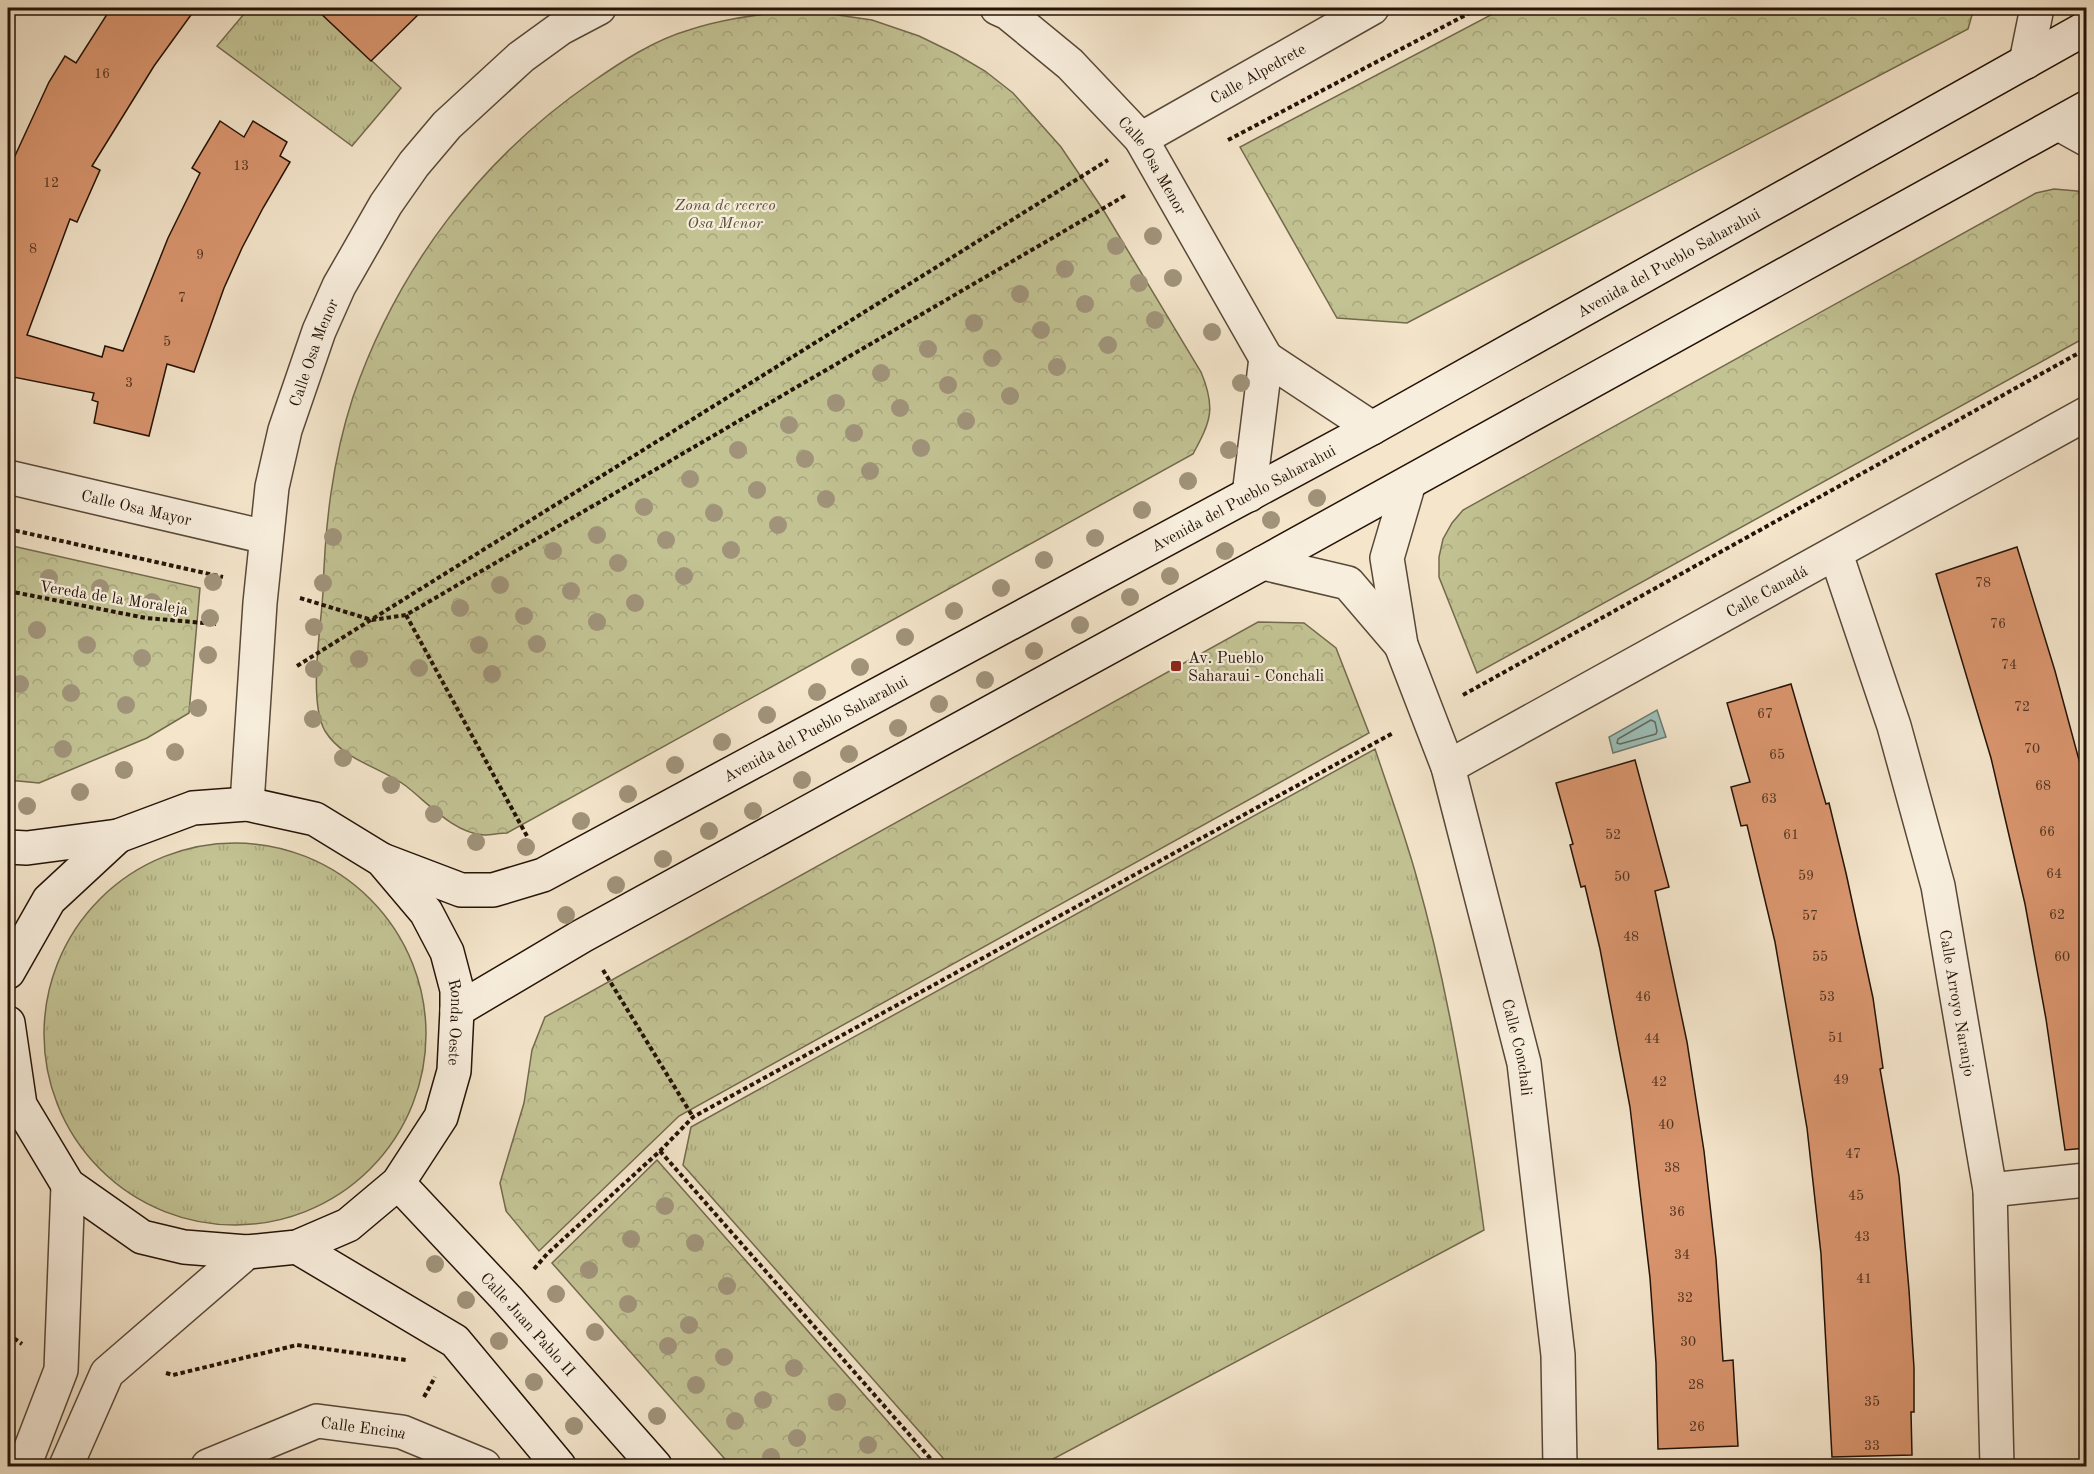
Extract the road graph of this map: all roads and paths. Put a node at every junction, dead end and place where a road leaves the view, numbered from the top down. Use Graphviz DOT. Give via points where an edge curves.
graph roads {
  1 [pos="599,8"];
  2 [pos="997,8"];
  3 [pos="1372,8"];
  4 [pos="1479,8"];
  5 [pos="2037,8"];
  6 [pos="2086,28"];
  7 [pos="2026,62"];
  8 [pos="2077,124"];
  9 [pos="1141,139"];
  10 [pos="1225,141"];
  11 [pos="1162,174"];
  12 [pos="2086,349"];
  13 [pos="1266,358"];
  14 [pos="2086,414"];
  15 [pos="1372,428"];
  16 [pos="8,477"];
  17 [pos="1409,483"];
  18 [pos="1249,495"];
  19 [pos="8,529"];
  20 [pos="266,537"];
  21 [pos="1836,554"];
  22 [pos="1263,563"];
  23 [pos="261,586"];
  24 [pos="8,591"];
  25 [pos="372,620"];
  26 [pos="216,624"];
  27 [pos="1401,645"];
  28 [pos="254,692"];
  29 [pos="1427,714"];
  30 [pos="1448,767"];
  31 [pos="247,804"];
  32 [pos="118,836"];
  33 [pos="8,847"];
  34 [pos="382,860"];
  35 [pos="8,972"];
  36 [pos="457,1010"];
  37 [pos="8,1023"];
  38 [pos="2086,1180"];
  39 [pos="398,1183"];
  40 [pos="68,1185"];
  41 [pos="1990,1190"];
  42 [pos="297,1247"];
  43 [pos="247,1252"];
  44 [pos="8,1334"];
  45 [pos="62,1352"];
  46 [pos="409,1361"];
  47 [pos="118,1362"];
  48 [pos="24,1467"];
  49 [pos="66,1467"];
  50 [pos="208,1467"];
  51 [pos="484,1467"];
  52 [pos="559,1467"];
  53 [pos="655,1467"];
  54 [pos="937,1467"];
  55 [pos="1560,1467"];
  56 [pos="1997,1467"];
  1 -- 20 [label="street, Calle Osa Menor" via="561,28 484,89 447,125 386,204 339,286 319,331 285,430"];
  2 -- 9 [label="street, Calle Osa Menor" via="1070,64"];
  3 -- 9 [label="street, Calle Alpedrete"];
  4 -- 10 [label="path"];
  5 -- 7 [label="street"];
  6 -- 7 [label="street, Avenida del Pueblo Saharahui"];
  7 -- 15 [label="street, Avenida del Pueblo Saharahui"];
  8 -- 17 [label="street"];
  9 -- 11 [label="street, Calle Osa Menor"];
  9 -- 25 [label="path"];
  11 -- 13 [label="street, Calle Osa Menor"];
  11 -- 25 [label="path" via="406,615"];
  12 -- 29 [label="path"];
  13 -- 15 [label="street"];
  13 -- 18 [label="street"];
  14 -- 21 [label="street, Calle Canadá"];
  15 -- 18 [label="street, Avenida del Pueblo Saharahui"];
  16 -- 20 [label="street, Calle Osa Mayor"];
  17 -- 22 [label="street"];
  17 -- 27 [label="street, Calle Conchali" via="1387,558"];
  18 -- 34 [label="street, Avenida del Pueblo Saharahui" via="543,875 493,890 461,890"];
  19 -- 23 [label="path"];
  20 -- 23 [label="street, Calle Osa Menor"];
  21 -- 30 [label="street, Calle Canadá"];
  21 -- 41 [label="street, Calle Arroyo Naranjo" via="1894,726 1938,886"];
  22 -- 27 [label="street, Calle Conchali" via="1348,583"];
  22 -- 36 [label="street" via="582,936"];
  23 -- 25 [label="path"];
  23 -- 28 [label="street, Calle Osa Menor"];
  24 -- 26 [label="path, Vereda de la Moraleja" via="146,618"];
  25 -- 28 [label="path"];
  27 -- 29 [label="street, Calle Conchali"];
  28 -- 31 [label="street, Calle Osa Menor"];
  29 -- 30 [label="street, Calle Conchali"];
  29 -- 54 [label="path" via="693,1117 660,1151"];
  30 -- 55 [label="street, Calle Conchali" via="1524,1063 1558,1355"];
  31 -- 32 [label="street, Ronda Oeste" via="194,808"];
  31 -- 34 [label="street, Ronda Oeste" via="315,819"];
  32 -- 33 [label="street, Ronda Oeste"];
  32 -- 35 [label="street, Ronda Oeste" via="48,900"];
  34 -- 36 [label="street, Ronda Oeste" via="426,912 447,952 457,990"];
  36 -- 39 [label="street, Ronda Oeste" via="454,1071 441,1117"];
  37 -- 40 [label="street, Ronda Oeste" via="20,1105"];
  38 -- 41 [label="street"];
  39 -- 42 [label="street, Ronda Oeste" via="348,1225"];
  39 -- 53 [label="street, Calle Juan Pablo II"];
  40 -- 43 [label="street, Ronda Oeste" via="142,1238 184,1247"];
  40 -- 45 [label="street"];
  41 -- 56 [label="street, Calle Arroyo Naranjo"];
  42 -- 43 [label="street, Ronda Oeste"];
  42 -- 52 [label="street" via="455,1341"];
  43 -- 47 [label="street"];
  44 -- 45 [label="path" via="27,1348"];
  45 -- 48 [label="street" via="61,1370"];
  46 -- 47 [label="path" via="297,1345 173,1375"];
  47 -- 49 [label="street" via="107,1373"];
  50 -- 51 [label="street, Calle Encina" via="317,1421 402,1432"];
}
